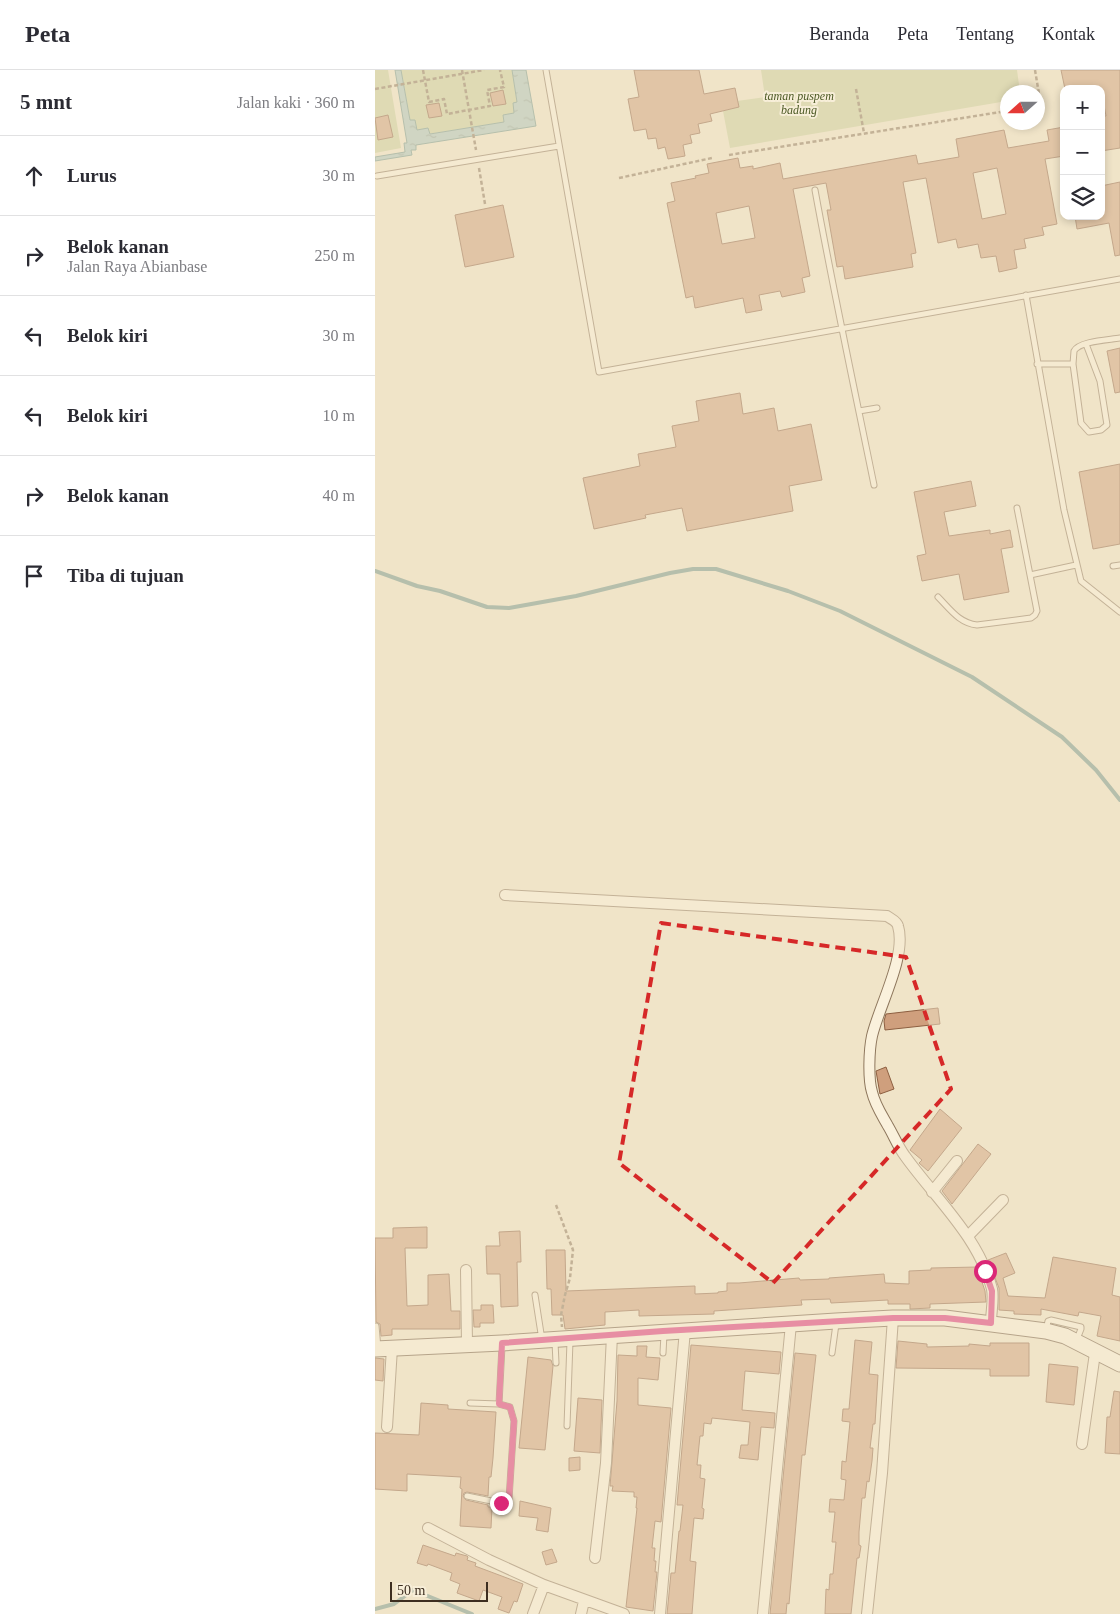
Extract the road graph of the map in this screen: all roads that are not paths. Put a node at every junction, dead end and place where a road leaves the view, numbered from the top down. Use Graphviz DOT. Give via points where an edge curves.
graph roads {
  1 [pos="546,70"];
  2 [pos="559,146"];
  3 [pos="377,176"];
  4 [pos="815,190"];
  5 [pos="1120,279"];
  6 [pos="1026,295"];
  7 [pos="842,328"];
  8 [pos="1120,338"];
  9 [pos="1086,344"];
  10 [pos="1037,364"];
  11 [pos="1073,364"];
  12 [pos="877,408"];
  13 [pos="859,411"];
  14 [pos="874,485"];
  15 [pos="1017,508"];
  16 [pos="1076,565"];
  17 [pos="1120,565"];
  18 [pos="1113,566"];
  19 [pos="1030,575"];
  20 [pos="938,597"];
  21 [pos="1120,612"];
  22 [pos="505,895"];
  23 [pos="957,1161"];
  24 [pos="932,1192"];
  25 [pos="1003,1200"];
  26 [pos="967,1236"];
  27 [pos="466,1270"];
  28 [pos="535,1295"];
  29 [pos="893,1318"];
  30 [pos="836,1321"];
  31 [pos="991,1323"];
  32 [pos="791,1324"];
  33 [pos="376,1326"];
  34 [pos="685,1330"];
  35 [pos="663,1331"];
  36 [pos="612,1335"];
  37 [pos="557,1339"];
  38 [pos="502,1343"];
  39 [pos="467,1344"];
  40 [pos="381,1348"];
  41 [pos="1095,1352"];
  42 [pos="663,1353"];
  43 [pos="832,1353"];
  44 [pos="556,1363"];
  45 [pos="1120,1364"];
  46 [pos="470,1403"];
  47 [pos="499,1404"];
  48 [pos="567,1426"];
  49 [pos="387,1427"];
  50 [pos="1082,1444"];
  51 [pos="467,1496"];
  52 [pos="428,1528"];
  53 [pos="595,1558"];
  54 [pos="544,1585"];
  55 [pos="584,1601"];
  56 [pos="533,1614"];
  57 [pos="581,1614"];
  58 [pos="624,1614"];
  59 [pos="660,1614"];
  60 [pos="763,1614"];
  61 [pos="867,1614"];
  1 -- 2 [label="lane"];
  2 -- 3 [label="lane"];
  2 -- 7 [label="lane" via="599,372"];
  4 -- 7 [label="lane"];
  5 -- 6 [label="lane"];
  6 -- 7 [label="lane"];
  6 -- 10 [label="lane"];
  7 -- 13 [label="lane"];
  8 -- 9 [label="lane"];
  9 -- 11 [label="lane" via="1075,349"];
  9 -- 11 [label="lane" via="1103,397 1107,426 1101,430 1089,432 1081,423"];
  10 -- 11 [label="lane"];
  10 -- 16 [label="lane"];
  12 -- 13 [label="lane"];
  13 -- 14 [label="lane"];
  15 -- 19 [label="lane"];
  16 -- 19 [label="lane"];
  16 -- 21 [label="lane" via="1081,581"];
  17 -- 18 [label="lane"];
  19 -- 20 [label="lane" via="1037,611 1031,618 967,624"];
  22 -- 24 [label="street" via="887,916 896,922 899,941 889,990 871,1038 869,1078 872,1094 904,1155"];
  23 -- 24 [label="street"];
  24 -- 26 [label="street"];
  25 -- 26 [label="street"];
  26 -- 31 [label="street" via="992,1291"];
  27 -- 39 [label="street"];
  28 -- 37 [label="lane"];
  29 -- 30 [label="main road"];
  29 -- 31 [label="main road" via="945,1318"];
  29 -- 61 [label="street" via="883,1473"];
  30 -- 32 [label="main road"];
  30 -- 43 [label="lane"];
  31 -- 41 [label="main road" via="1065,1336"];
  32 -- 34 [label="main road"];
  32 -- 60 [label="street"];
  33 -- 40 [label="lane"];
  34 -- 35 [label="main road"];
  34 -- 59 [label="street"];
  35 -- 36 [label="main road"];
  35 -- 42 [label="lane"];
  36 -- 37 [label="main road"];
  36 -- 53 [label="street" via="606,1464"];
  37 -- 38 [label="main road"];
  37 -- 44 [label="lane"];
  37 -- 48 [label="lane"];
  38 -- 39 [label="main road"];
  38 -- 47 [label="lane"];
  39 -- 40 [label="main road"];
  40 -- 49 [label="street"];
  41 -- 45 [label="main road"];
  41 -- 50 [label="street"];
  46 -- 47 [label="lane"];
  47 -- 51 [label="lane" via="510,1407 514,1421 509,1499 501,1503"];
  52 -- 54 [label="street"];
  54 -- 55 [label="street"];
  54 -- 56 [label="street"];
  55 -- 57 [label="street"];
  55 -- 58 [label="street"];
}
